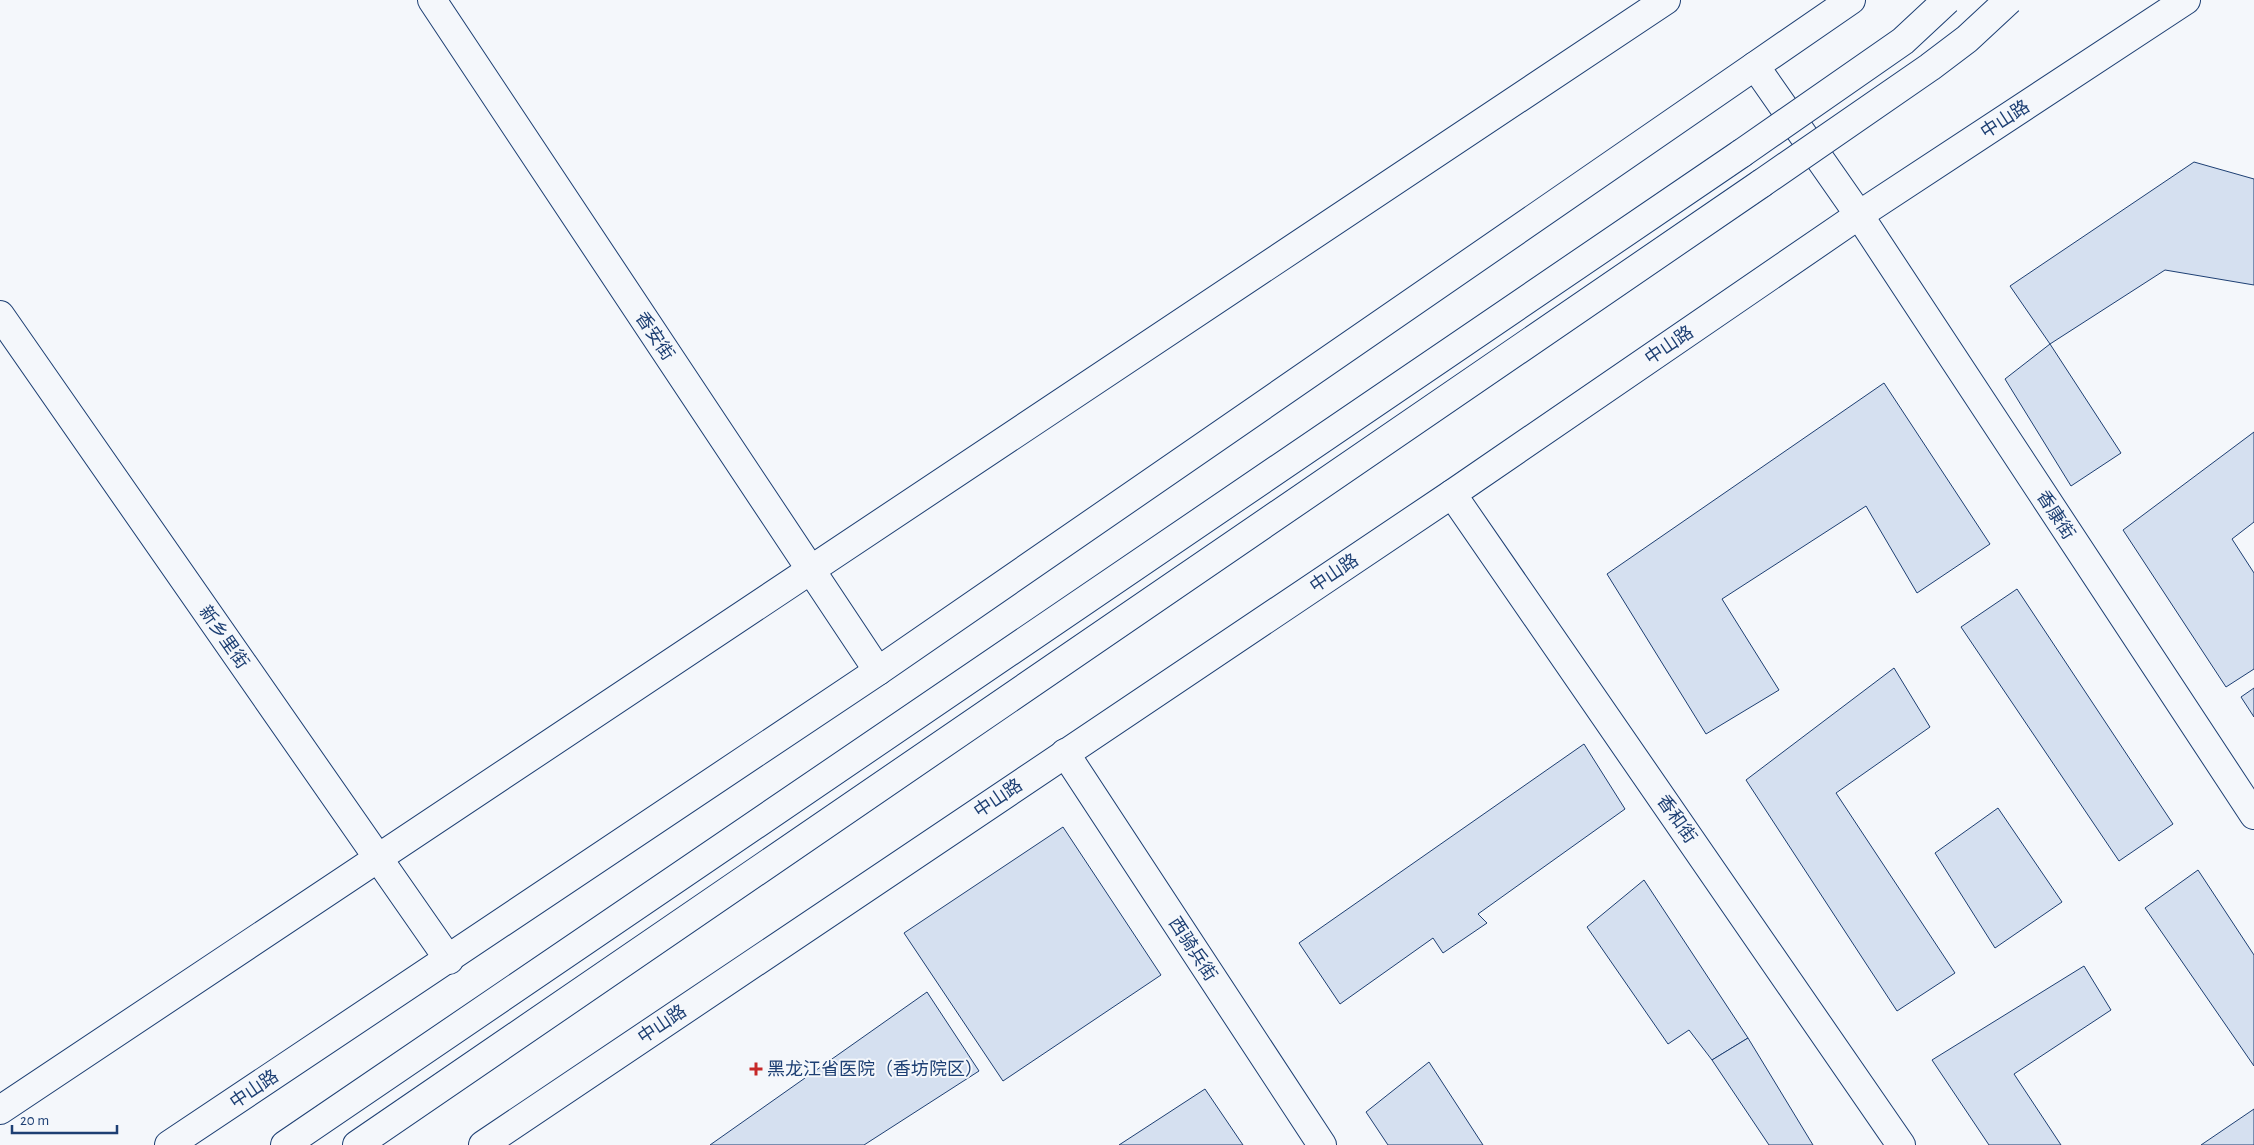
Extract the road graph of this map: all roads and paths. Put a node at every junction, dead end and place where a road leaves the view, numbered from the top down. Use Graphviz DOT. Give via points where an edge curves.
graph roads {
  1 [pos="432,0"];
  2 [pos="1666,0"];
  3 [pos="1850,0"];
  4 [pos="1947,0"];
  5 [pos="2009,0"];
  6 [pos="2186,0"];
  7 [pos="1755,66"];
  8 [pos="1859,215"];
  9 [pos="0,315"];
  10 [pos="1452,494"];
  11 [pos="810,570"];
  12 [pos="878,671"];
  13 [pos="1065,753"];
  14 [pos="2254,815"];
  15 [pos="378,858"];
  16 [pos="449,960"];
  17 [pos="0,1110"];
  18 [pos="169,1145"];
  19 [pos="285,1145"];
  20 [pos="357,1145"];
  21 [pos="483,1145"];
  22 [pos="1322,1145"];
  23 [pos="1901,1145"];
  1 -- 11 [label="main road, 香安街"];
  2 -- 11 [label="main road"];
  3 -- 7 [label="main road, 中山路"];
  4 -- 19 [label="main road, bridge" via="1902,41 1742,153"];
  5 -- 20 [label="main road, bridge" via="1967,39 1930,67"];
  6 -- 8 [label="main road, 中山路"];
  7 -- 8 [label="main road, 香康街"];
  7 -- 12 [label="main road, 中山路"];
  8 -- 10 [label="main road, 中山路"];
  8 -- 14 [label="main road, 香康街"];
  9 -- 15 [label="main road, 新乡里街"];
  10 -- 13 [label="main road, 中山路"];
  10 -- 23 [label="main road, 香和街"];
  11 -- 12 [label="main road, 香安街"];
  11 -- 15 [label="main road"];
  12 -- 16 [label="main road, 中山路"];
  13 -- 21 [label="main road, 中山路"];
  13 -- 22 [label="main road, 西骑兵街"];
  15 -- 16 [label="main road, 新乡里街"];
  15 -- 17 [label="main road"];
  16 -- 18 [label="main road, 中山路"];
}
